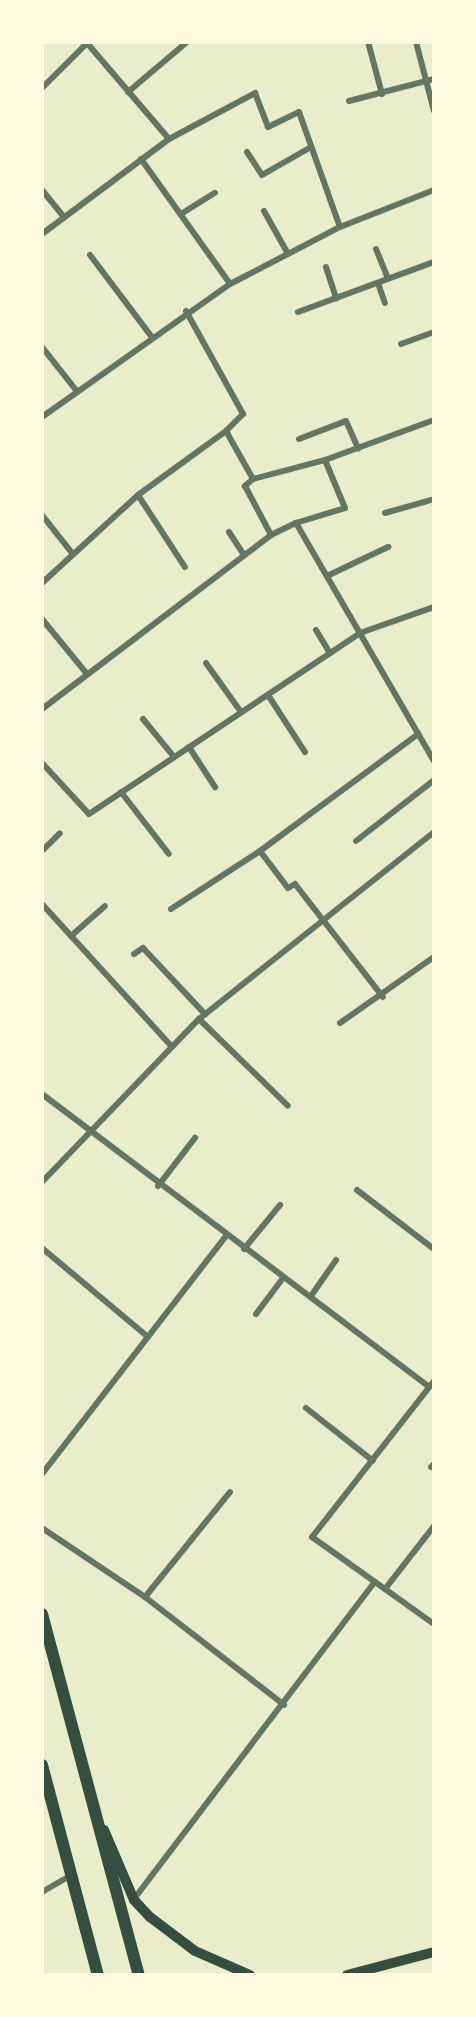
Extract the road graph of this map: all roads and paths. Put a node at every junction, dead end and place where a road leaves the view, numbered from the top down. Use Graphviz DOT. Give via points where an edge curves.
graph roads {
  1 [pos="187,42"];
  2 [pos="368,42"];
  3 [pos="416,42"];
  4 [pos="88,43"];
  5 [pos="434,79"];
  6 [pos="427,82"];
  7 [pos="42,88"];
  8 [pos="128,92"];
  9 [pos="382,94"];
  10 [pos="349,101"];
  11 [pos="434,111"];
  12 [pos="169,140"];
  13 [pos="310,147"];
  14 [pos="247,152"];
  15 [pos="141,159"];
  16 [pos="42,190"];
  17 [pos="434,190"];
  18 [pos="215,193"];
  19 [pos="264,211"];
  20 [pos="181,214"];
  21 [pos="64,217"];
  22 [pos="340,227"];
  23 [pos="42,234"];
  24 [pos="376,249"];
  25 [pos="288,254"];
  26 [pos="90,255"];
  27 [pos="434,262"];
  28 [pos="326,267"];
  29 [pos="388,279"];
  30 [pos="378,283"];
  31 [pos="230,284"];
  32 [pos="336,298"];
  33 [pos="385,303"];
  34 [pos="186,311"];
  35 [pos="298,312"];
  36 [pos="434,333"];
  37 [pos="151,336"];
  38 [pos="401,344"];
  39 [pos="42,347"];
  40 [pos="76,390"];
  41 [pos="42,417"];
  42 [pos="434,420"];
  43 [pos="226,431"];
  44 [pos="299,439"];
  45 [pos="358,448"];
  46 [pos="325,460"];
  47 [pos="254,479"];
  48 [pos="138,495"];
  49 [pos="434,499"];
  50 [pos="385,513"];
  51 [pos="42,515"];
  52 [pos="296,523"];
  53 [pos="229,532"];
  54 [pos="272,534"];
  55 [pos="388,547"];
  56 [pos="72,553"];
  57 [pos="244,555"];
  58 [pos="185,567"];
  59 [pos="327,576"];
  60 [pos="42,583"];
  61 [pos="434,607"];
  62 [pos="42,619"];
  63 [pos="316,630"];
  64 [pos="360,633"];
  65 [pos="330,653"];
  66 [pos="206,663"];
  67 [pos="87,674"];
  68 [pos="268,694"];
  69 [pos="42,709"];
  70 [pos="241,712"];
  71 [pos="143,718"];
  72 [pos="418,734"];
  73 [pos="189,747"];
  74 [pos="305,752"];
  75 [pos="432,753"];
  76 [pos="174,757"];
  77 [pos="434,761"];
  78 [pos="42,763"];
  79 [pos="434,780"];
  80 [pos="215,787"];
  81 [pos="121,792"];
  82 [pos="434,832"];
  83 [pos="60,833"];
  84 [pos="356,841"];
  85 [pos="42,850"];
  86 [pos="260,851"];
  87 [pos="169,854"];
  88 [pos="42,904"];
  89 [pos="105,906"];
  90 [pos="171,909"];
  91 [pos="322,916"];
  92 [pos="71,936"];
  93 [pos="134,954"];
  94 [pos="434,957"];
  95 [pos="383,996"];
  96 [pos="202,1016"];
  97 [pos="340,1023"];
  98 [pos="171,1046"];
  99 [pos="42,1094"];
  100 [pos="288,1106"];
  101 [pos="90,1130"];
  102 [pos="195,1138"];
  103 [pos="42,1182"];
  104 [pos="158,1186"];
  105 [pos="357,1190"];
  106 [pos="280,1205"];
  107 [pos="226,1236"];
  108 [pos="42,1248"];
  109 [pos="244,1249"];
  110 [pos="434,1249"];
  111 [pos="336,1260"];
  112 [pos="283,1278"];
  113 [pos="311,1296"];
  114 [pos="256,1314"];
  115 [pos="148,1337"];
  116 [pos="432,1384"];
  117 [pos="306,1408"];
  118 [pos="373,1461"];
  119 [pos="42,1474"];
  120 [pos="230,1492"];
  121 [pos="434,1526"];
  122 [pos="42,1528"];
  123 [pos="375,1582"];
  124 [pos="385,1589"];
  125 [pos="145,1597"];
  126 [pos="42,1614"];
  127 [pos="434,1624"];
  128 [pos="284,1705"];
  129 [pos="42,1765"];
  130 [pos="92,1802"];
  131 [pos="72,1875"];
  132 [pos="42,1892"];
  133 [pos="134,1900"];
  134 [pos="434,1952"];
  135 [pos="98,1975"];
  136 [pos="139,1975"];
  137 [pos="250,1975"];
  138 [pos="347,1975"];
  1 -- 8 [label="street"];
  2 -- 9 [label="street"];
  3 -- 6 [label="street"];
  4 -- 7 [label="street"];
  4 -- 8 [label="street"];
  5 -- 6 [label="street"];
  6 -- 9 [label="street"];
  6 -- 11 [label="street"];
  8 -- 12 [label="street"];
  9 -- 10 [label="street"];
  12 -- 13 [label="street" via="255,93 268,127 299,112"];
  12 -- 15 [label="street"];
  13 -- 14 [label="street" via="262,175"];
  13 -- 22 [label="street"];
  15 -- 20 [label="street"];
  15 -- 21 [label="street"];
  16 -- 21 [label="street"];
  17 -- 22 [label="street"];
  18 -- 20 [label="street"];
  19 -- 25 [label="street"];
  20 -- 31 [label="street"];
  21 -- 23 [label="street"];
  22 -- 25 [label="street"];
  24 -- 29 [label="street"];
  25 -- 31 [label="street"];
  26 -- 37 [label="street"];
  27 -- 29 [label="street"];
  28 -- 32 [label="street"];
  29 -- 30 [label="street"];
  30 -- 32 [label="street"];
  30 -- 33 [label="street"];
  31 -- 34 [label="street"];
  32 -- 35 [label="street"];
  34 -- 37 [label="street"];
  34 -- 43 [label="street" via="243,414"];
  36 -- 38 [label="street"];
  37 -- 40 [label="street"];
  39 -- 40 [label="street"];
  40 -- 41 [label="street"];
  42 -- 45 [label="street"];
  43 -- 47 [label="street"];
  43 -- 48 [label="street"];
  44 -- 45 [label="street" via="346,421"];
  45 -- 46 [label="street"];
  46 -- 47 [label="street"];
  46 -- 52 [label="street" via="345,508"];
  47 -- 54 [label="street" via="245,486"];
  48 -- 56 [label="street"];
  48 -- 58 [label="street"];
  49 -- 50 [label="street"];
  51 -- 56 [label="street"];
  52 -- 54 [label="street"];
  52 -- 59 [label="street"];
  53 -- 57 [label="street"];
  54 -- 57 [label="street"];
  55 -- 59 [label="street"];
  56 -- 60 [label="street"];
  57 -- 67 [label="street"];
  59 -- 64 [label="street"];
  61 -- 64 [label="street"];
  62 -- 67 [label="street"];
  63 -- 65 [label="street"];
  64 -- 65 [label="street"];
  64 -- 72 [label="street"];
  65 -- 68 [label="street"];
  66 -- 70 [label="street"];
  67 -- 69 [label="street"];
  68 -- 70 [label="street"];
  68 -- 74 [label="street"];
  70 -- 73 [label="street"];
  71 -- 76 [label="street"];
  72 -- 75 [label="street"];
  72 -- 86 [label="street"];
  73 -- 76 [label="street"];
  73 -- 80 [label="street"];
  75 -- 77 [label="street"];
  76 -- 81 [label="street"];
  78 -- 81 [label="street" via="89,814"];
  79 -- 84 [label="street"];
  81 -- 87 [label="street"];
  82 -- 91 [label="street"];
  83 -- 85 [label="street"];
  86 -- 90 [label="street"];
  86 -- 91 [label="street" via="288,888 295,884"];
  88 -- 92 [label="street"];
  89 -- 92 [label="street"];
  91 -- 95 [label="street"];
  91 -- 96 [label="street"];
  92 -- 98 [label="street"];
  93 -- 96 [label="street" via="143,948"];
  94 -- 95 [label="street"];
  95 -- 97 [label="street"];
  96 -- 98 [label="street"];
  96 -- 100 [label="street"];
  98 -- 101 [label="street"];
  99 -- 101 [label="street"];
  101 -- 103 [label="street"];
  101 -- 104 [label="street"];
  102 -- 104 [label="street"];
  104 -- 107 [label="street"];
  105 -- 110 [label="street"];
  106 -- 109 [label="street"];
  107 -- 109 [label="street"];
  107 -- 115 [label="street"];
  108 -- 115 [label="street"];
  109 -- 112 [label="street"];
  111 -- 113 [label="street"];
  112 -- 113 [label="street"];
  112 -- 114 [label="street"];
  113 -- 116 [label="street"];
  115 -- 119 [label="street"];
  116 -- 118 [label="street"];
  117 -- 118 [label="street"];
  118 -- 123 [label="street" via="312,1537"];
  120 -- 125 [label="street"];
  121 -- 124 [label="street"];
  122 -- 125 [label="street"];
  123 -- 124 [label="street"];
  123 -- 128 [label="street"];
  124 -- 127 [label="street"];
  125 -- 128 [label="street"];
  126 -- 130 [label="main road"];
  128 -- 133 [label="street"];
  129 -- 131 [label="main road"];
  130 -- 133 [label="main road"];
  130 -- 136 [label="main road"];
  131 -- 132 [label="street"];
  131 -- 135 [label="main road"];
  133 -- 137 [label="main road" via="195,1951"];
  134 -- 138 [label="main road"];
}
